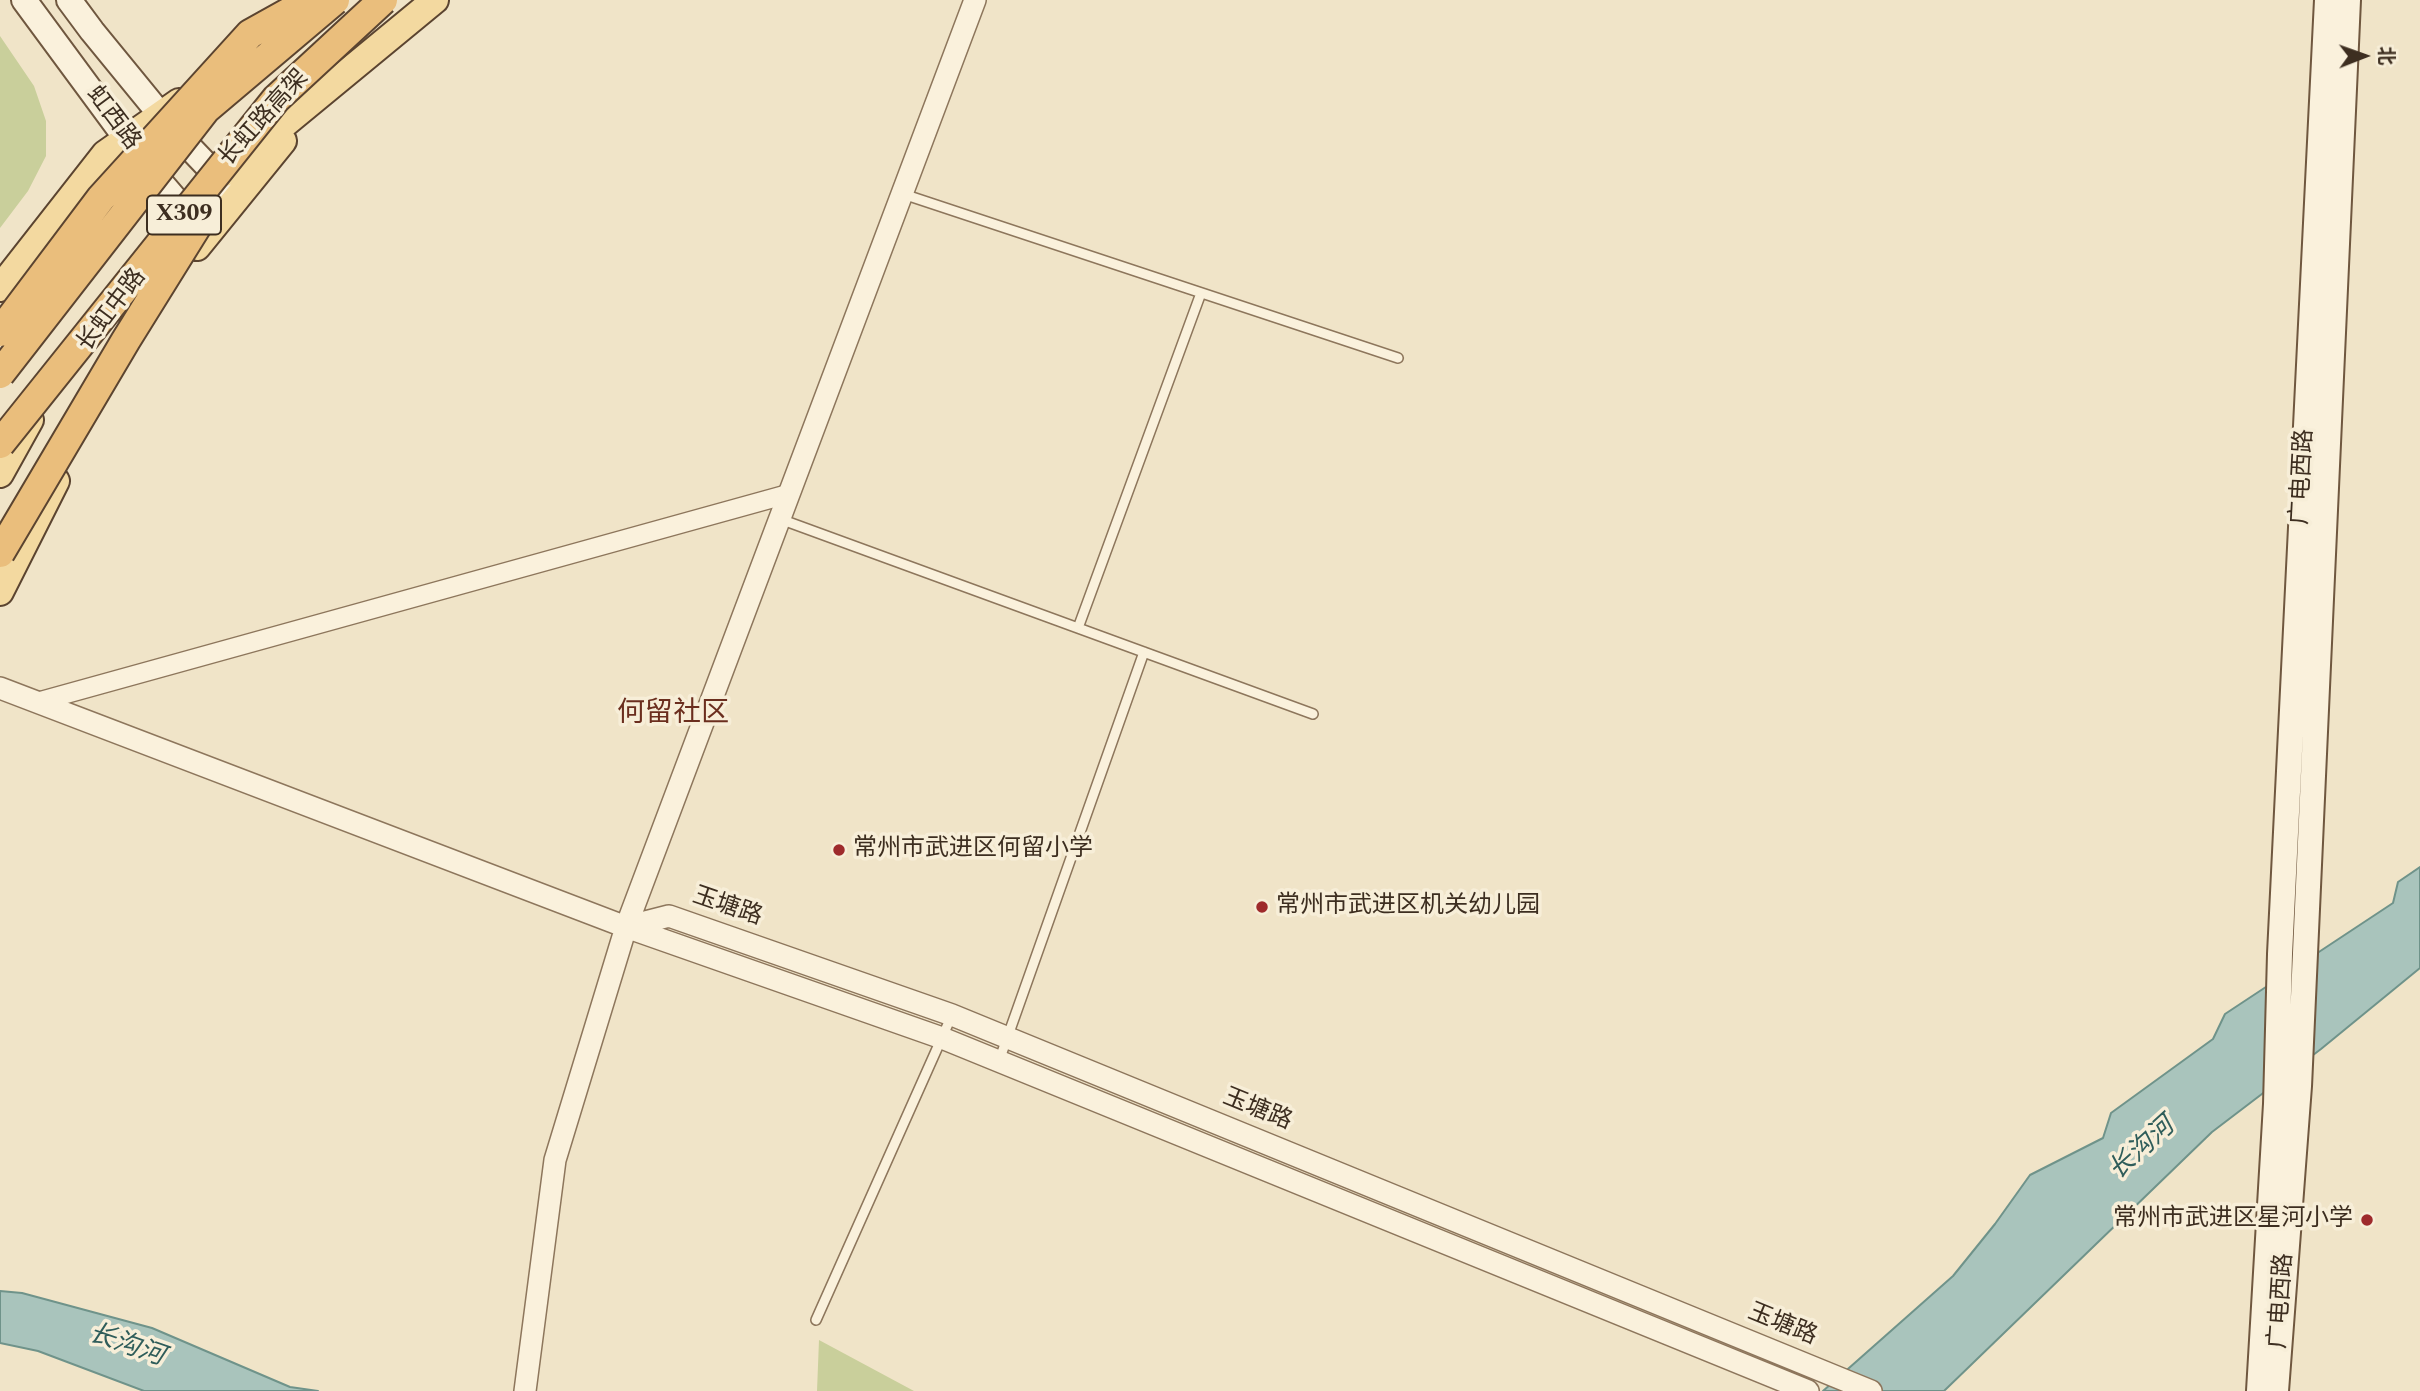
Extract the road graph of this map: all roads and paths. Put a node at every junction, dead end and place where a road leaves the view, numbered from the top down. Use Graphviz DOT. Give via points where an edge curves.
graph roads {
  1 [pos="24,0"];
  2 [pos="69,0"];
  3 [pos="313,0"];
  4 [pos="335,0"];
  5 [pos="383,0"];
  6 [pos="435,0"];
  7 [pos="975,0"];
  8 [pos="2327,0"];
  9 [pos="2347,0"];
  10 [pos="276,99"];
  11 [pos="167,123"];
  12 [pos="127,139"];
  13 [pos="145,164"];
  14 [pos="228,188"];
  15 [pos="902,193"];
  16 [pos="187,213"];
  17 [pos="207,231"];
  18 [pos="0,288"];
  19 [pos="1201,293"];
  20 [pos="0,332"];
  21 [pos="0,358"];
  22 [pos="1398,358"];
  23 [pos="0,374"];
  24 [pos="0,444"];
  25 [pos="0,474"];
  26 [pos="788,494"];
  27 [pos="779,518"];
  28 [pos="0,552"];
  29 [pos="0,592"];
  30 [pos="1078,628"];
  31 [pos="1144,652"];
  32 [pos="0,688"];
  33 [pos="37,702"];
  34 [pos="1313,714"];
  35 [pos="626,927"];
  36 [pos="952,1015"];
  37 [pos="1007,1037"];
  38 [pos="942,1038"];
  39 [pos="999,1061"];
  40 [pos="816,1320"];
  41 [pos="525,1391"];
  42 [pos="1808,1391"];
  43 [pos="1871,1391"];
  44 [pos="2259,1391"];
  45 [pos="2276,1391"];
  1 -- 12 [label="main road, 虹西路"];
  2 -- 11 [label="main road, 虹西路"];
  3 -- 11 [label="main road"];
  3 -- 20 [label="highway, bridge" via="250,34 101,198"];
  4 -- 23 [label="highway, 长虹路高架 / X309, bridge" via="206,109"];
  5 -- 10 [label="highway, 长虹路高架 / X309, bridge"];
  6 -- 14 [label="main road" via="325,91"];
  7 -- 15 [label="street"];
  8 -- 44 [label="main road, 广电西路"];
  9 -- 45 [label="main road, 广电西路" via="2299,1086"];
  10 -- 24 [label="highway, 长虹路高架 / X309, bridge"];
  10 -- 28 [label="highway, bridge" via="125,340"];
  11 -- 12 [label="main road"];
  11 -- 13 [label="main road"];
  11 -- 14 [label="main road, 虹西路"];
  12 -- 13 [label="main road, 虹西路"];
  12 -- 18 [label="main road" via="105,154"];
  13 -- 16 [label="main road, 虹西路"];
  13 -- 21 [label="main road"];
  14 -- 16 [label="main road, 长虹中路"];
  14 -- 17 [label="main road"];
  15 -- 19 [label="lane"];
  15 -- 26 [label="street"];
  16 -- 17 [label="main road, 虹西路"];
  16 -- 25 [label="main road, 长虹中路" via="27,425"];
  17 -- 29 [label="main road" via="68,457"];
  19 -- 22 [label="lane"];
  19 -- 30 [label="lane"];
  26 -- 27 [label="street"];
  26 -- 33 [label="street"];
  27 -- 30 [label="lane"];
  27 -- 35 [label="street"];
  30 -- 31 [label="lane"];
  31 -- 34 [label="lane"];
  31 -- 37 [label="lane"];
  32 -- 33 [label="street"];
  33 -- 35 [label="street"];
  35 -- 36 [label="street, 玉塘路" via="669,916"];
  35 -- 38 [label="street, 玉塘路"];
  35 -- 41 [label="street" via="555,1160"];
  36 -- 37 [label="street, 玉塘路"];
  36 -- 38 [label="lane"];
  37 -- 39 [label="lane"];
  37 -- 43 [label="street, 玉塘路"];
  38 -- 39 [label="street, 玉塘路"];
  38 -- 40 [label="lane"];
  39 -- 42 [label="street, 玉塘路"];
}
